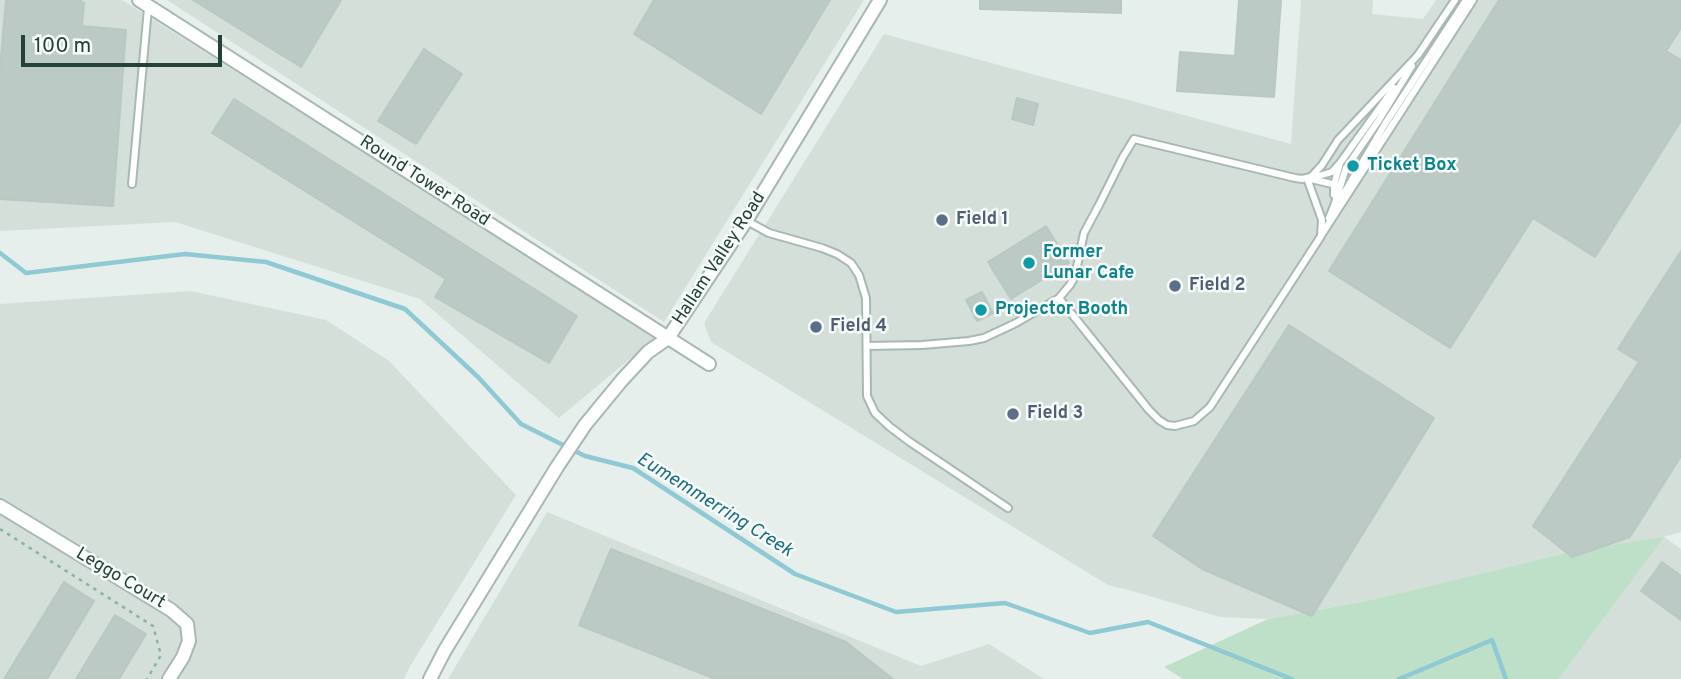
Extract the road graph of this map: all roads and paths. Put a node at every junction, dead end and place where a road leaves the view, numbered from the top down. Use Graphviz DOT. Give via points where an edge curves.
graph roads {
  1 [pos="880,0"];
  2 [pos="1455,0"];
  3 [pos="1466,0"];
  4 [pos="1473,0"];
  5 [pos="144,3"];
  6 [pos="1419,55"];
  7 [pos="1343,166"];
  8 [pos="1357,176"];
  9 [pos="1307,178"];
  10 [pos="1336,183"];
  11 [pos="1349,183"];
  12 [pos="132,184"];
  13 [pos="746,221"];
  14 [pos="1321,236"];
  15 [pos="1059,298"];
  16 [pos="668,338"];
  17 [pos="867,346"];
  18 [pos="709,364"];
  19 [pos="0,506"];
  20 [pos="1008,508"];
  21 [pos="0,529"];
  22 [pos="147,679"];
  23 [pos="169,679"];
  24 [pos="430,679"];
  1 -- 13 [label="street, Hallam Valley Road"];
  2 -- 6 [label="lane"];
  3 -- 8 [label="lane"];
  4 -- 8 [label="lane"];
  5 -- 12 [label="lane"];
  5 -- 16 [label="street, Round Tower Road"];
  6 -- 7 [label="lane"];
  6 -- 9 [label="lane"];
  7 -- 9 [label="lane"];
  7 -- 10 [label="lane"];
  8 -- 10 [label="lane"];
  8 -- 11 [label="lane"];
  8 -- 14 [label="lane"];
  9 -- 10 [label="lane"];
  9 -- 14 [label="lane" via="1322,220"];
  9 -- 15 [label="lane" via="1134,139 1084,233 1075,276"];
  10 -- 11 [label="lane"];
  10 -- 14 [label="lane" via="1334,205"];
  11 -- 14 [label="lane"];
  13 -- 16 [label="street, Hallam Valley Road"];
  13 -- 17 [label="lane" via="851,263 865,293"];
  14 -- 15 [label="lane" via="1210,407 1184,425 1158,420"];
  15 -- 17 [label="lane" via="984,338"];
  16 -- 18 [label="street, Round Tower Road"];
  16 -- 24 [label="street, Hallam Valley Road" via="630,370 585,425"];
  17 -- 20 [label="lane" via="867,396 875,413"];
  19 -- 23 [label="street, Leggo Court" via="187,624 189,641"];
  21 -- 22 [label="path" via="153,626 161,655"];
}
